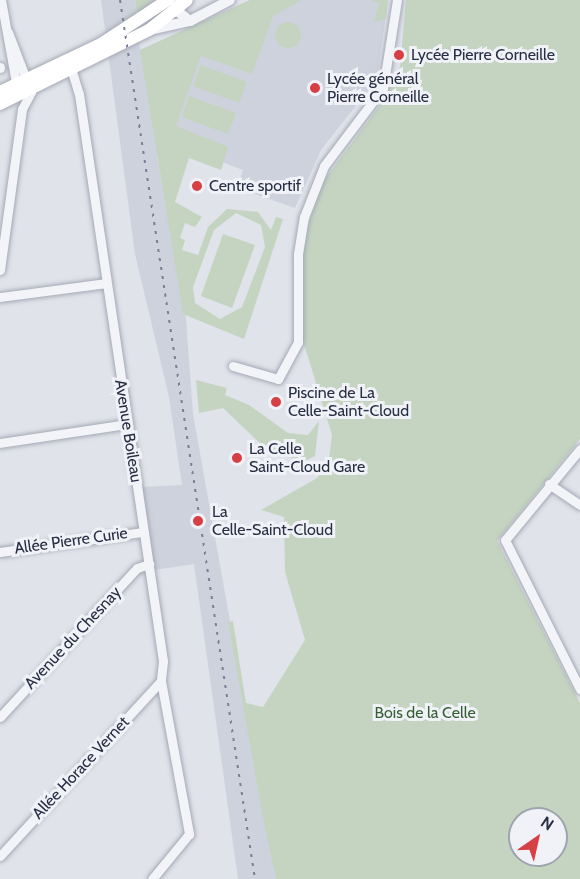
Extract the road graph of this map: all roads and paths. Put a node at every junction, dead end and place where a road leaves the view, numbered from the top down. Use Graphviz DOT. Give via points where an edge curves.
graph roads {
  1 [pos="2,0"];
  2 [pos="168,0"];
  3 [pos="188,0"];
  4 [pos="230,0"];
  5 [pos="397,0"];
  6 [pos="176,5"];
  7 [pos="190,21"];
  8 [pos="149,30"];
  9 [pos="4,34"];
  10 [pos="101,44"];
  11 [pos="70,73"];
  12 [pos="27,78"];
  13 [pos="22,90"];
  14 [pos="0,92"];
  15 [pos="0,104"];
  16 [pos="0,270"];
  17 [pos="106,283"];
  18 [pos="0,297"];
  19 [pos="233,366"];
  20 [pos="127,424"];
  21 [pos="0,443"];
  22 [pos="580,449"];
  23 [pos="549,484"];
  24 [pos="580,505"];
  25 [pos="142,532"];
  26 [pos="0,552"];
  27 [pos="149,564"];
  28 [pos="578,679"];
  29 [pos="161,681"];
  30 [pos="580,689"];
  31 [pos="0,717"];
  32 [pos="0,856"];
  33 [pos="153,879"];
  1 -- 9 [label="street"];
  2 -- 10 [label="main road"];
  3 -- 6 [label="main road"];
  4 -- 7 [label="street"];
  5 -- 19 [label="street" via="383,88 324,166 304,217 298,254 298,342 278,379"];
  6 -- 7 [label="street"];
  6 -- 8 [label="main road"];
  7 -- 8 [label="street"];
  8 -- 11 [label="main road"];
  9 -- 12 [label="street"];
  9 -- 13 [label="street"];
  10 -- 11 [label="street" via="71,63"];
  10 -- 12 [label="main road"];
  11 -- 13 [label="main road"];
  11 -- 17 [label="street, Avenue Boileau" via="79,94"];
  12 -- 13 [label="main road"];
  13 -- 14 [label="main road"];
  13 -- 15 [label="main road"];
  13 -- 16 [label="street"];
  17 -- 18 [label="street"];
  17 -- 20 [label="street, Avenue Boileau"];
  20 -- 21 [label="street"];
  20 -- 25 [label="street, Avenue Boileau"];
  22 -- 23 [label="street"];
  23 -- 24 [label="street"];
  23 -- 28 [label="street" via="505,540"];
  25 -- 26 [label="street, Allée Pierre Curie"];
  25 -- 27 [label="street, Avenue Boileau"];
  27 -- 29 [label="street, Avenue Boileau"];
  27 -- 31 [label="street, Avenue du Chesnay" via="137,568"];
  28 -- 30 [label="street"];
  29 -- 32 [label="street, Allée Horace Vernet"];
  29 -- 33 [label="street, Avenue Boileau" via="189,836"];
}
